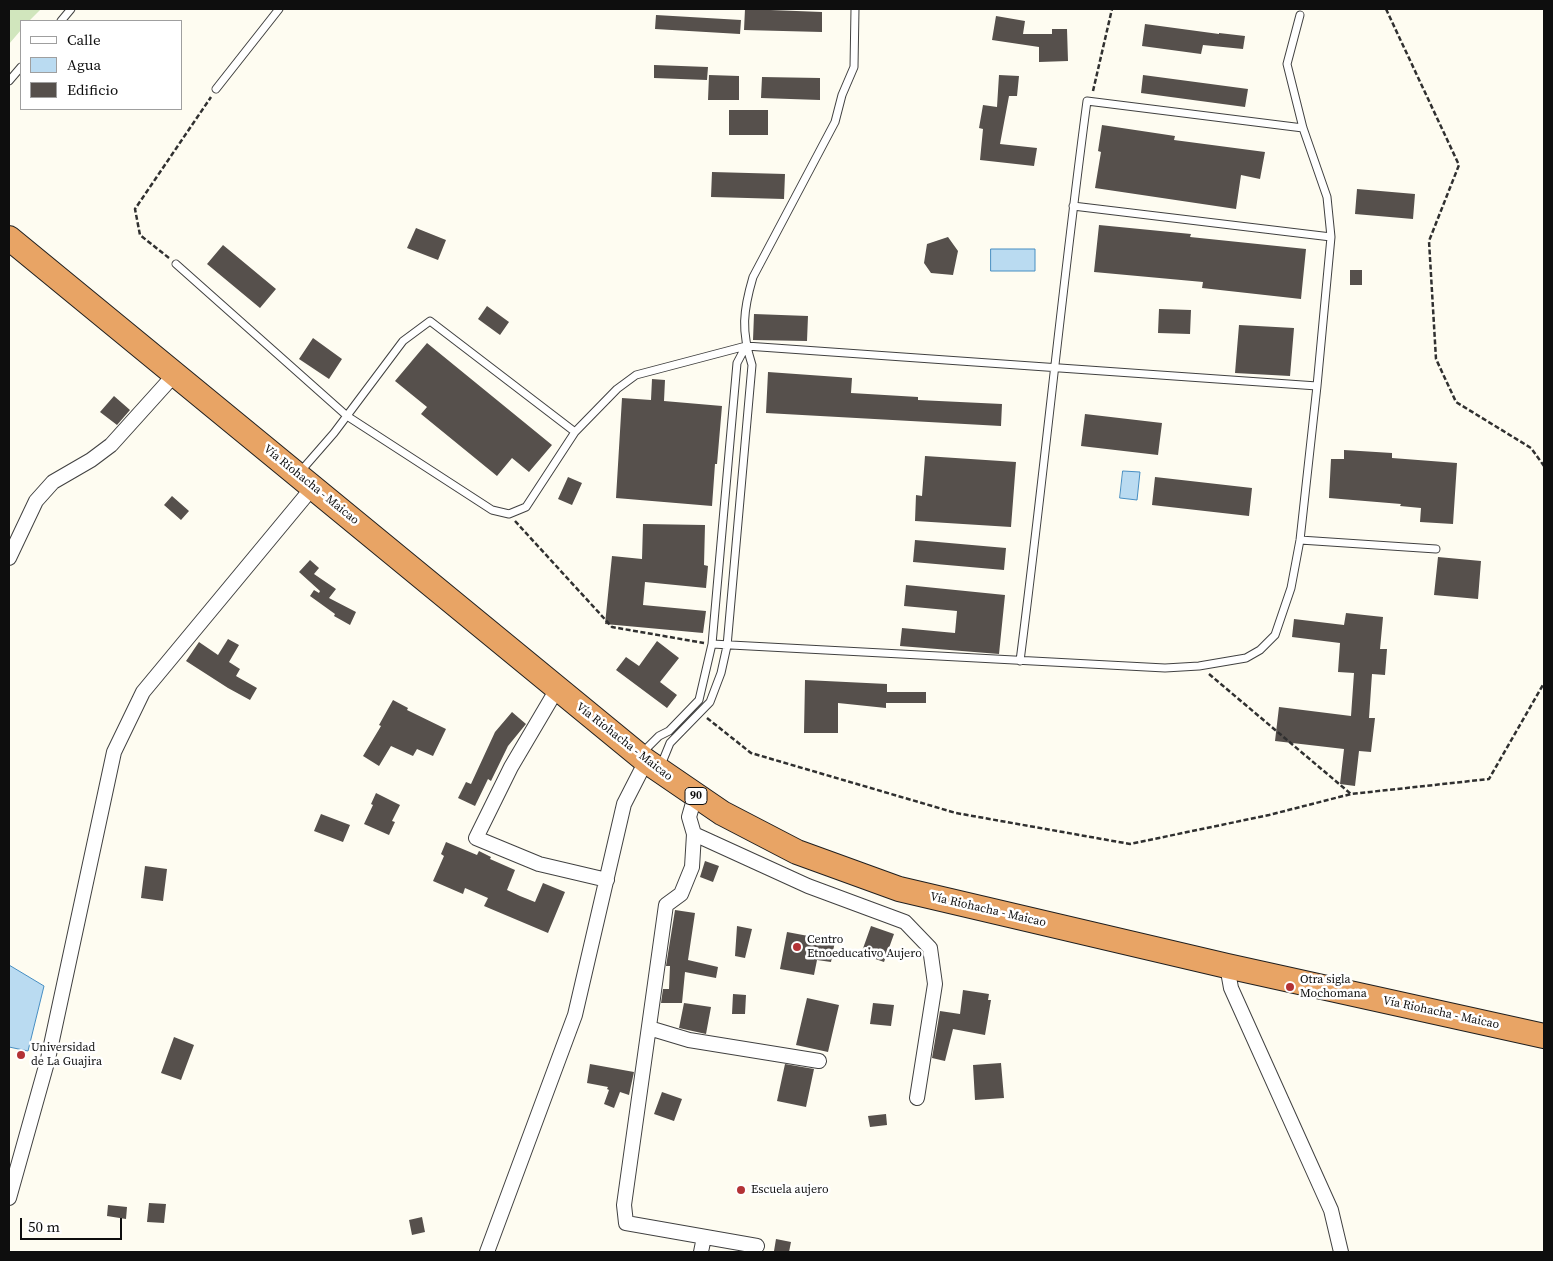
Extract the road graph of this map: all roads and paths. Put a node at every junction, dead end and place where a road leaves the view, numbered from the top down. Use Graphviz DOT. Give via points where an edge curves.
graph roads {
  1 [pos="72,9"];
  2 [pos="279,9"];
  3 [pos="855,9"];
  4 [pos="1112,9"];
  5 [pos="1386,9"];
  6 [pos="1300,15"];
  7 [pos="62,20"];
  8 [pos="20,68"];
  9 [pos="9,81"];
  10 [pos="216,89"];
  11 [pos="1093,91"];
  12 [pos="1304,128"];
  13 [pos="1073,206"];
  14 [pos="1331,237"];
  15 [pos="9,238"];
  16 [pos="176,264"];
  17 [pos="746,346"];
  18 [pos="1055,367"];
  19 [pos="175,374"];
  20 [pos="1317,386"];
  21 [pos="347,416"];
  22 [pos="576,432"];
  23 [pos="1544,466"];
  24 [pos="306,480"];
  25 [pos="509,514"];
  26 [pos="1300,540"];
  27 [pos="1436,549"];
  28 [pos="9,558"];
  29 [pos="712,644"];
  30 [pos="727,646"];
  31 [pos="1020,661"];
  32 [pos="1199,666"];
  33 [pos="1544,683"];
  34 [pos="557,689"];
  35 [pos="700,712"];
  36 [pos="659,736"];
  37 [pos="670,743"];
  38 [pos="648,762"];
  39 [pos="1351,794"];
  40 [pos="695,796"];
  41 [pos="694,834"];
  42 [pos="607,880"];
  43 [pos="1227,966"];
  44 [pos="649,1028"];
  45 [pos="1544,1035"];
  46 [pos="819,1061"];
  47 [pos="917,1098"];
  48 [pos="9,1198"];
  49 [pos="704,1237"];
  50 [pos="757,1246"];
  51 [pos="487,1252"];
  52 [pos="701,1252"];
  53 [pos="1341,1252"];
  1 -- 7 [label="lane"];
  2 -- 10 [label="lane"];
  3 -- 17 [label="lane" via="854,66 834,122 753,277 747,299"];
  4 -- 11 [label="path"];
  5 -- 23 [label="path" via="1459,165 1429,241 1436,358 1456,402 1531,448"];
  6 -- 12 [label="lane" via="1287,64"];
  8 -- 9 [label="lane"];
  10 -- 16 [label="path" via="135,209 140,235"];
  12 -- 13 [label="lane" via="1088,101"];
  12 -- 14 [label="lane" via="1328,197"];
  13 -- 14 [label="lane"];
  13 -- 18 [label="lane"];
  14 -- 20 [label="lane"];
  15 -- 19 [label="highway, Vía Riohacha - Maicao / 90"];
  16 -- 21 [label="lane"];
  17 -- 18 [label="lane"];
  17 -- 22 [label="lane" via="636,375 616,388"];
  17 -- 29 [label="lane" via="737,363"];
  17 -- 30 [label="lane" via="752,365"];
  18 -- 20 [label="lane"];
  18 -- 31 [label="lane"];
  19 -- 24 [label="highway, Vía Riohacha - Maicao / 90"];
  19 -- 28 [label="street" via="111,445 53,482 36,501"];
  20 -- 26 [label="lane"];
  21 -- 22 [label="lane" via="404,341 430,322"];
  21 -- 24 [label="lane"];
  21 -- 25 [label="lane" via="492,510"];
  22 -- 25 [label="lane" via="526,508"];
  24 -- 34 [label="highway, Vía Riohacha - Maicao / 90"];
  24 -- 48 [label="street" via="143,692 114,752 48,1059"];
  25 -- 29 [label="path" via="612,627"];
  26 -- 27 [label="lane"];
  26 -- 32 [label="lane" via="1291,588 1275,635 1246,658"];
  29 -- 30 [label="lane"];
  29 -- 36 [label="lane" via="699,700 669,731"];
  30 -- 31 [label="lane"];
  30 -- 35 [label="lane" via="710,702"];
  31 -- 32 [label="lane" via="1165,668"];
  32 -- 39 [label="path"];
  33 -- 39 [label="path" via="1489,779"];
  34 -- 38 [label="highway, Vía Riohacha - Maicao / 90"];
  34 -- 42 [label="street" via="511,767 476,838 539,864"];
  35 -- 37 [label="lane"];
  35 -- 39 [label="path" via="751,753 956,813 1130,844"];
  36 -- 37 [label="lane"];
  36 -- 38 [label="lane"];
  37 -- 38 [label="lane"];
  38 -- 40 [label="highway, Vía Riohacha - Maicao / 90"];
  38 -- 42 [label="street" via="624,804"];
  40 -- 41 [label="street" via="689,817"];
  40 -- 43 [label="highway, Vía Riohacha - Maicao / 90" via="797,852 899,889"];
  41 -- 44 [label="street" via="692,867 681,894 666,905"];
  41 -- 47 [label="street" via="808,886 905,922 930,948 935,984"];
  42 -- 51 [label="street" via="575,1016"];
  43 -- 45 [label="highway, Vía Riohacha - Maicao / 90"];
  43 -- 53 [label="street" via="1231,988 1331,1210"];
  44 -- 46 [label="street" via="689,1040"];
  44 -- 49 [label="street" via="624,1205 626,1223"];
  49 -- 50 [label="street"];
  49 -- 52 [label="street"];
}
